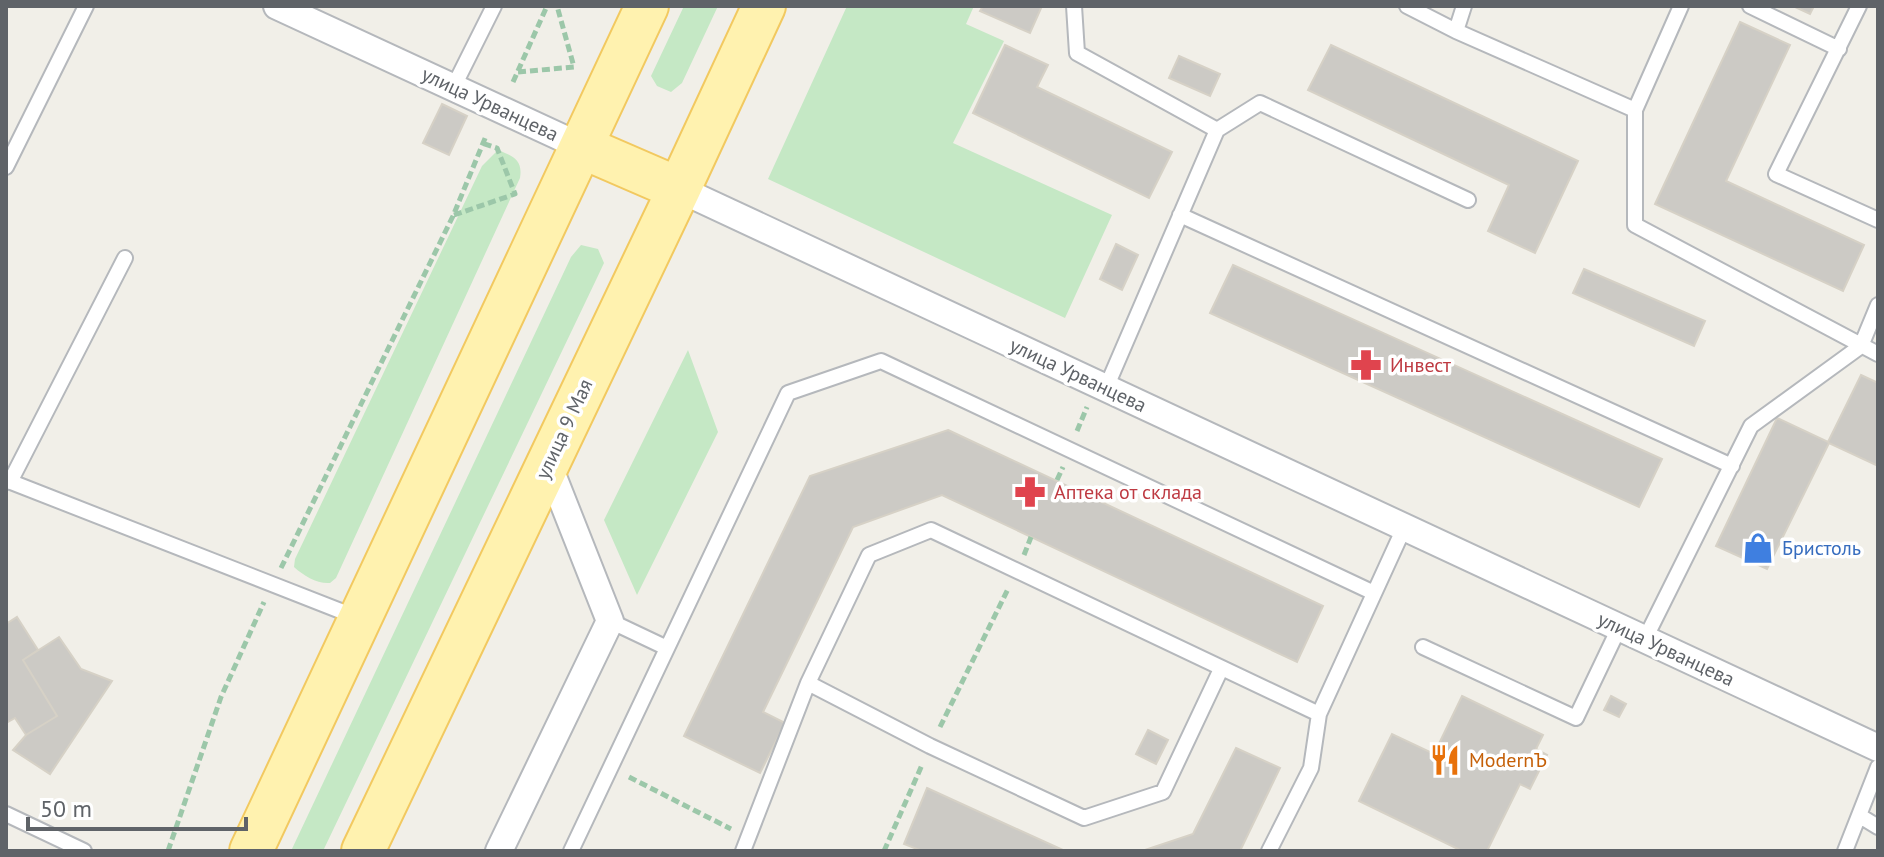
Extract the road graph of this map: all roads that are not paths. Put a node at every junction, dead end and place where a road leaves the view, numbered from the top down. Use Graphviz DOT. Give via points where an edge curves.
graph roads {
  1 [pos="86,6"];
  2 [pos="277,6"];
  3 [pos="494,6"];
  4 [pos="647,6"];
  5 [pos="764,6"];
  6 [pos="1074,6"];
  7 [pos="1407,6"];
  8 [pos="1464,6"];
  9 [pos="1681,6"];
  10 [pos="1750,6"];
  11 [pos="1859,6"];
  12 [pos="1456,31"];
  13 [pos="1839,49"];
  14 [pos="453,88"];
  15 [pos="1635,110"];
  16 [pos="1217,130"];
  17 [pos="582,147"];
  18 [pos="6,167"];
  19 [pos="679,189"];
  20 [pos="1468,200"];
  21 [pos="1180,215"];
  22 [pos="1878,220"];
  23 [pos="125,258"];
  24 [pos="1878,305"];
  25 [pos="1878,345"];
  26 [pos="1861,346"];
  27 [pos="1878,354"];
  28 [pos="1101,386"];
  29 [pos="548,464"];
  30 [pos="1732,466"];
  31 [pos="8,481"];
  32 [pos="1404,528"];
  33 [pos="1374,593"];
  34 [pos="361,619"];
  35 [pos="610,621"];
  36 [pos="1619,628"];
  37 [pos="1645,639"];
  38 [pos="1423,647"];
  39 [pos="667,648"];
  40 [pos="1221,669"];
  41 [pos="808,683"];
  42 [pos="1319,714"];
  43 [pos="1878,748"];
  44 [pos="1878,767"];
  45 [pos="6,814"];
  46 [pos="1860,816"];
  47 [pos="1878,827"];
  48 [pos="746,845"];
  49 [pos="78,850"];
  50 [pos="251,851"];
  51 [pos="363,851"];
  52 [pos="499,851"];
  53 [pos="571,851"];
  54 [pos="1269,851"];
  55 [pos="1845,851"];
  1 -- 18 [label="lane"];
  2 -- 14 [label="street, улица Урванцева"];
  3 -- 14 [label="lane"];
  4 -- 17 [label="main road"];
  5 -- 19 [label="main road, улица 9 Мая"];
  6 -- 16 [label="lane" via="1077,53"];
  7 -- 12 [label="lane"];
  8 -- 12 [label="lane"];
  9 -- 15 [label="lane"];
  10 -- 13 [label="lane"];
  11 -- 13 [label="lane"];
  12 -- 15 [label="lane"];
  13 -- 22 [label="lane" via="1776,174"];
  14 -- 17 [label="street, улица Урванцева"];
  15 -- 26 [label="lane" via="1635,225"];
  16 -- 20 [label="lane" via="1260,103"];
  16 -- 21 [label="lane"];
  17 -- 19 [label="main road, улица Урванцева"];
  17 -- 34 [label="main road"];
  19 -- 28 [label="street, улица Урванцева"];
  19 -- 29 [label="main road, улица 9 Мая"];
  21 -- 28 [label="lane"];
  21 -- 30 [label="lane"];
  23 -- 31 [label="lane"];
  24 -- 26 [label="lane"];
  25 -- 26 [label="lane"];
  26 -- 27 [label="lane"];
  26 -- 30 [label="lane" via="1751,426"];
  28 -- 32 [label="street, улица Урванцева"];
  29 -- 35 [label="street"];
  29 -- 51 [label="main road, улица 9 Мая"];
  30 -- 37 [label="lane"];
  31 -- 34 [label="lane"];
  32 -- 33 [label="lane"];
  32 -- 36 [label="street, улица Урванцева"];
  33 -- 39 [label="lane" via="881,361 788,393"];
  33 -- 42 [label="lane"];
  34 -- 50 [label="main road"];
  35 -- 39 [label="lane"];
  35 -- 52 [label="street"];
  36 -- 37 [label="street, улица Урванцева"];
  36 -- 38 [label="lane" via="1576,718"];
  37 -- 43 [label="street, улица Урванцева"];
  39 -- 53 [label="lane"];
  40 -- 41 [label="lane" via="1163,792 1084,818"];
  40 -- 41 [label="lane" via="931,530 869,555"];
  40 -- 42 [label="lane"];
  41 -- 48 [label="lane"];
  42 -- 54 [label="lane" via="1311,768"];
  44 -- 46 [label="lane"];
  45 -- 49 [label="lane"];
  46 -- 47 [label="lane"];
  46 -- 55 [label="lane"];
}
